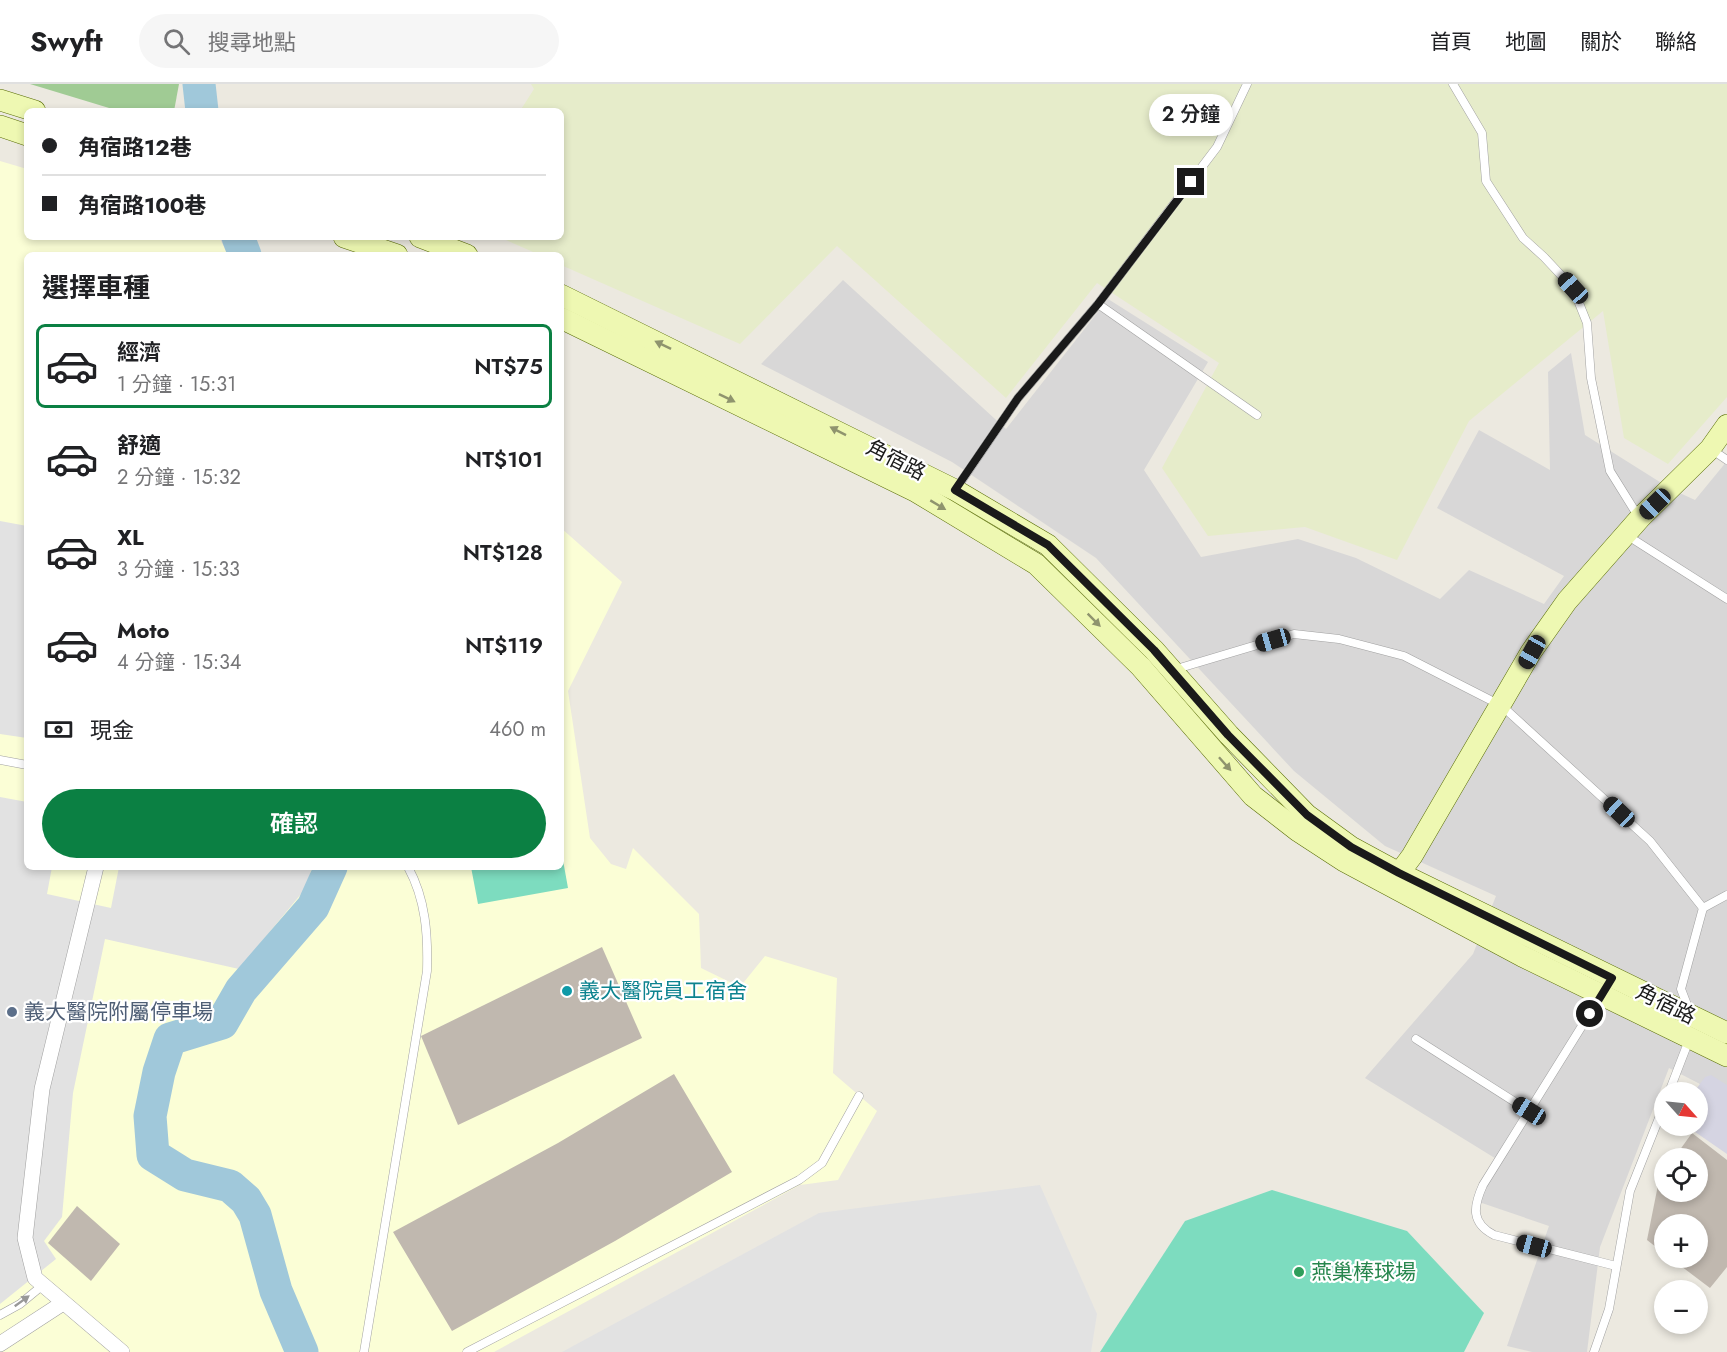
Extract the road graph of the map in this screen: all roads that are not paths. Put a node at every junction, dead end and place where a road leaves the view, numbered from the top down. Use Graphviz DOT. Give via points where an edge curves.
graph roads {
  1 [pos="1247,84"];
  2 [pos="1453,84"];
  3 [pos="0,100"];
  4 [pos="25,108"];
  5 [pos="0,126"];
  6 [pos="24,134"];
  7 [pos="353,240"];
  8 [pos="428,240"];
  9 [pos="389,252"];
  10 [pos="459,252"];
  11 [pos="564,296"];
  12 [pos="1098,304"];
  13 [pos="564,319"];
  14 [pos="1257,415"];
  15 [pos="1727,425"];
  16 [pos="1718,454"];
  17 [pos="955,490"];
  18 [pos="1640,518"];
  19 [pos="1626,535"];
  20 [pos="1727,599"];
  21 [pos="1172,670"];
  22 [pos="1154,682"];
  23 [pos="1502,706"];
  24 [pos="0,760"];
  25 [pos="24,764"];
  26 [pos="95,870"];
  27 [pos="410,870"];
  28 [pos="1394,879"];
  29 [pos="1727,895"];
  30 [pos="1703,908"];
  31 [pos="1607,986"];
  32 [pos="1691,1016"];
  33 [pos="1727,1033"];
  34 [pos="1690,1038"];
  35 [pos="1416,1039"];
  36 [pos="1727,1056"];
  37 [pos="1674,1082"];
  38 [pos="859,1096"];
  39 [pos="1529,1111"];
  40 [pos="1654,1130"];
  41 [pos="1616,1266"];
  42 [pos="43,1285"];
  43 [pos="63,1303"];
  44 [pos="0,1315"];
  45 [pos="0,1344"];
  46 [pos="122,1352"];
  47 [pos="364,1352"];
  48 [pos="467,1352"];
  49 [pos="1594,1352"];
  1 -- 12 [label="lane" via="1217,147"];
  2 -- 18 [label="lane" via="1482,133 1486,181 1522,238 1573,288 1587,323 1591,378 1610,471"];
  3 -- 4 [label="main road"];
  5 -- 6 [label="main road"];
  7 -- 9 [label="main road"];
  8 -- 10 [label="main road"];
  17 -- 11 [label="main road, 角宿路, one-way"];
  12 -- 14 [label="lane"];
  12 -- 17 [label="lane" via="1018,398"];
  13 -- 22 [label="main road, 角宿路, one-way" via="915,491 1036,564"];
  15 -- 16 [label="main road"];
  16 -- 18 [label="main road"];
  17 -- 21 [label="main road, 角宿路" via="1048,545"];
  18 -- 19 [label="main road"];
  19 -- 20 [label="lane"];
  19 -- 23 [label="main road" via="1567,601"];
  21 -- 22 [label="lane"];
  21 -- 23 [label="lane" via="1294,634 1339,639 1404,656"];
  21 -- 28 [label="main road, 角宿路" via="1228,735 1307,815"];
  22 -- 28 [label="main road, 角宿路, one-way" via="1253,796 1344,861"];
  23 -- 28 [label="main road" via="1412,856"];
  23 -- 30 [label="lane" via="1650,841"];
  24 -- 25 [label="lane"];
  26 -- 42 [label="street" via="42,1089 33,1156 25,1238 35,1278"];
  27 -- 47 [label="lane" via="428,929 427,971"];
  28 -- 31 [label="main road, 角宿路"];
  29 -- 30 [label="lane"];
  30 -- 32 [label="lane" via="1681,989"];
  31 -- 32 [label="main road, 角宿路"];
  31 -- 34 [label="main road, 角宿路"];
  31 -- 39 [label="lane"];
  32 -- 33 [label="main road, 角宿路"];
  32 -- 34 [label="lane"];
  34 -- 36 [label="main road, 角宿路"];
  34 -- 37 [label="lane"];
  35 -- 39 [label="lane"];
  38 -- 48 [label="lane" via="822,1163 799,1180"];
  39 -- 41 [label="lane" via="1477,1198 1474,1212 1478,1224 1494,1235"];
  40 -- 41 [label="lane" via="1630,1191"];
  41 -- 49 [label="lane" via="1609,1309"];
  42 -- 43 [label="street"];
  44 -- 42 [label="lane, one-way"];
  43 -- 45 [label="street"];
  43 -- 46 [label="street"];
}
